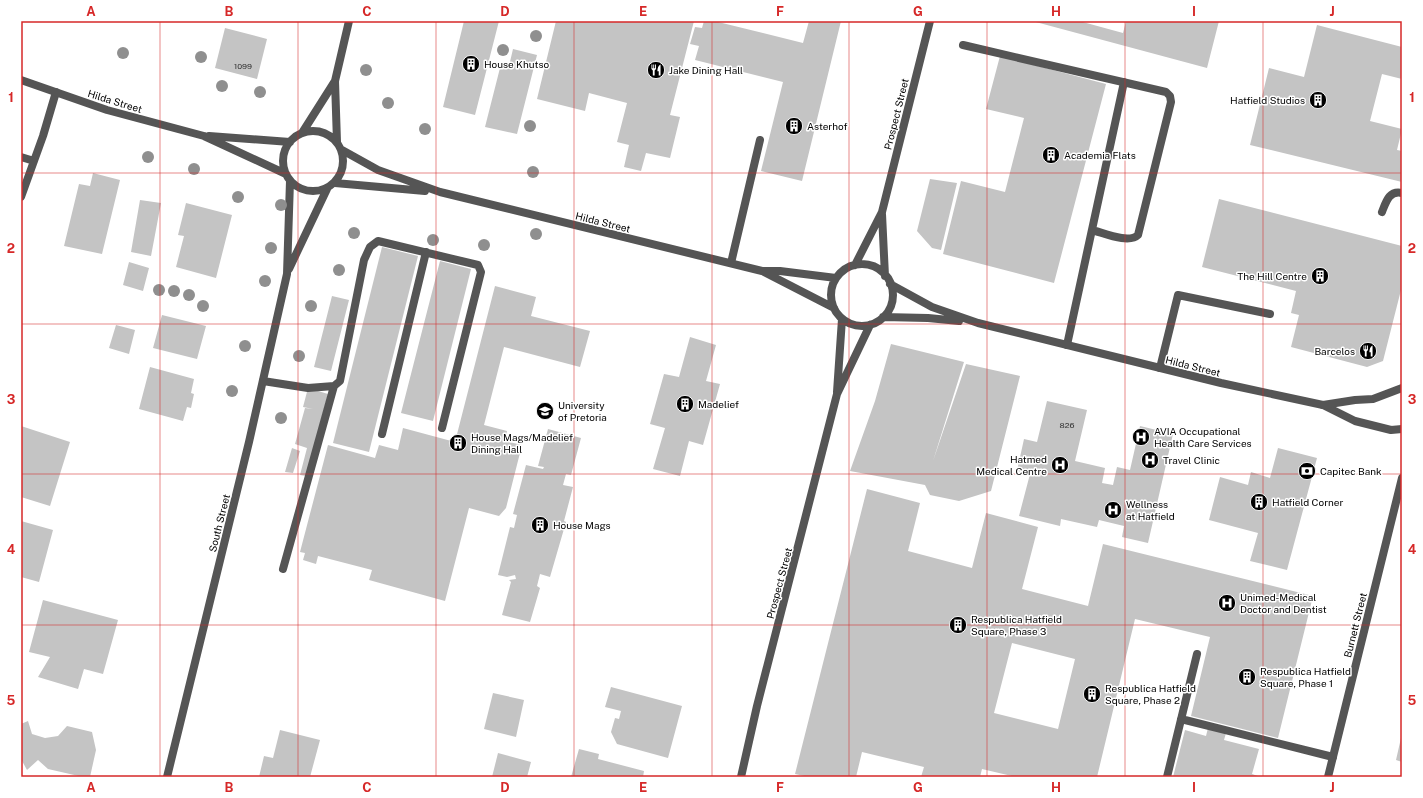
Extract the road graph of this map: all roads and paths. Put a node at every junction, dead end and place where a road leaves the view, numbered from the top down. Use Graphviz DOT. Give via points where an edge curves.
graph roads {
  1 [pos="349,21"];
  2 [pos="930,21"];
  3 [pos="962,45"];
  4 [pos="21,80"];
  5 [pos="335,80"];
  6 [pos="1124,82"];
  7 [pos="56,92"];
  8 [pos="302,133"];
  9 [pos="204,136"];
  10 [pos="760,140"];
  11 [pos="290,142"];
  12 [pos="337,142"];
  13 [pos="342,150"];
  14 [pos="21,157"];
  15 [pos="34,161"];
  16 [pos="286,174"];
  17 [pos="290,181"];
  18 [pos="335,183"];
  19 [pos="327,189"];
  20 [pos="440,192"];
  21 [pos="1402,193"];
  22 [pos="21,197"];
  23 [pos="882,212"];
  24 [pos="1382,212"];
  25 [pos="1092,230"];
  26 [pos="426,252"];
  27 [pos="731,263"];
  28 [pos="855,265"];
  29 [pos="762,270"];
  30 [pos="287,274"];
  31 [pos="885,276"];
  32 [pos="836,278"];
  33 [pos="890,284"];
  34 [pos="834,308"];
  35 [pos="1270,314"];
  36 [pos="884,317"];
  37 [pos="842,319"];
  38 [pos="978,323"];
  39 [pos="870,325"];
  40 [pos="1067,345"];
  41 [pos="1160,368"];
  42 [pos="263,381"];
  43 [pos="334,386"];
  44 [pos="1402,388"];
  45 [pos="837,394"];
  46 [pos="1323,405"];
  47 [pos="442,428"];
  48 [pos="1402,429"];
  49 [pos="382,434"];
  50 [pos="1402,478"];
  51 [pos="283,569"];
  52 [pos="1198,654"];
  53 [pos="1181,719"];
  54 [pos="1333,757"];
  55 [pos="167,777"];
  56 [pos="741,777"];
  57 [pos="1167,777"];
  58 [pos="1328,777"];
  1 -- 5 [label="street"];
  2 -- 23 [label="street, Prospect Street"];
  3 -- 6 [label="street"];
  4 -- 7 [label="street, Hilda Street"];
  5 -- 8 [label="street"];
  5 -- 12 [label="street"];
  6 -- 25 [label="street"];
  6 -- 25 [label="street" via="1166,92 1171,102 1138,235 1128,239"];
  7 -- 9 [label="street, Hilda Street" via="107,110"];
  7 -- 15 [label="street"];
  8 -- 11 [label="street"];
  8 -- 12 [label="street" via="321,131"];
  9 -- 11 [label="street, Hilda Street"];
  9 -- 16 [label="street, Hilda Street"];
  10 -- 27 [label="street"];
  11 -- 16 [label="street" via="283,157"];
  12 -- 13 [label="street"];
  13 -- 18 [label="street" via="344,167"];
  13 -- 20 [label="street, Hilda Street" via="378,170"];
  14 -- 15 [label="street"];
  15 -- 22 [label="street"];
  16 -- 17 [label="street"];
  17 -- 19 [label="street" via="303,190 319,192"];
  17 -- 30 [label="street, South Street"];
  18 -- 19 [label="street"];
  18 -- 20 [label="street, Hilda Street"];
  19 -- 30 [label="street, South Street"];
  20 -- 27 [label="street, Hilda Street"];
  21 -- 24 [label="street" via="1392,193"];
  23 -- 28 [label="street, Prospect Street"];
  23 -- 31 [label="street, Prospect Street"];
  25 -- 40 [label="street"];
  26 -- 43 [label="street" via="378,241 370,247 364,260 340,381"];
  26 -- 47 [label="street" via="478,266 481,272"];
  26 -- 49 [label="street"];
  27 -- 29 [label="street, Hilda Street"];
  28 -- 31 [label="street" via="872,266"];
  28 -- 32 [label="street" via="841,272"];
  29 -- 32 [label="street, Hilda Street"];
  29 -- 34 [label="street, Hilda Street"];
  30 -- 42 [label="street, South Street"];
  31 -- 33 [label="street"];
  32 -- 34 [label="street" via="831,293"];
  33 -- 36 [label="street" via="892,302"];
  33 -- 38 [label="street, Hilda Street" via="932,308"];
  34 -- 37 [label="street"];
  35 -- 41 [label="street" via="1178,295"];
  36 -- 38 [label="street, Hilda Street"];
  36 -- 39 [label="street"];
  37 -- 39 [label="street" via="855,326"];
  37 -- 45 [label="street, Prospect Street"];
  38 -- 40 [label="street, Hilda Street"];
  39 -- 45 [label="street, Prospect Street"];
  40 -- 41 [label="street, Hilda Street"];
  41 -- 46 [label="street, Hilda Street"];
  42 -- 43 [label="street" via="308,388"];
  42 -- 55 [label="street, South Street"];
  43 -- 51 [label="street"];
  44 -- 46 [label="street" via="1373,399"];
  45 -- 56 [label="street, Prospect Street"];
  46 -- 48 [label="street, Hilda Street" via="1355,421 1391,430"];
  50 -- 54 [label="street, Burnett Street"];
  52 -- 53 [label="street"];
  53 -- 54 [label="street"];
  53 -- 57 [label="street"];
  54 -- 58 [label="street, Burnett Street"];
}
